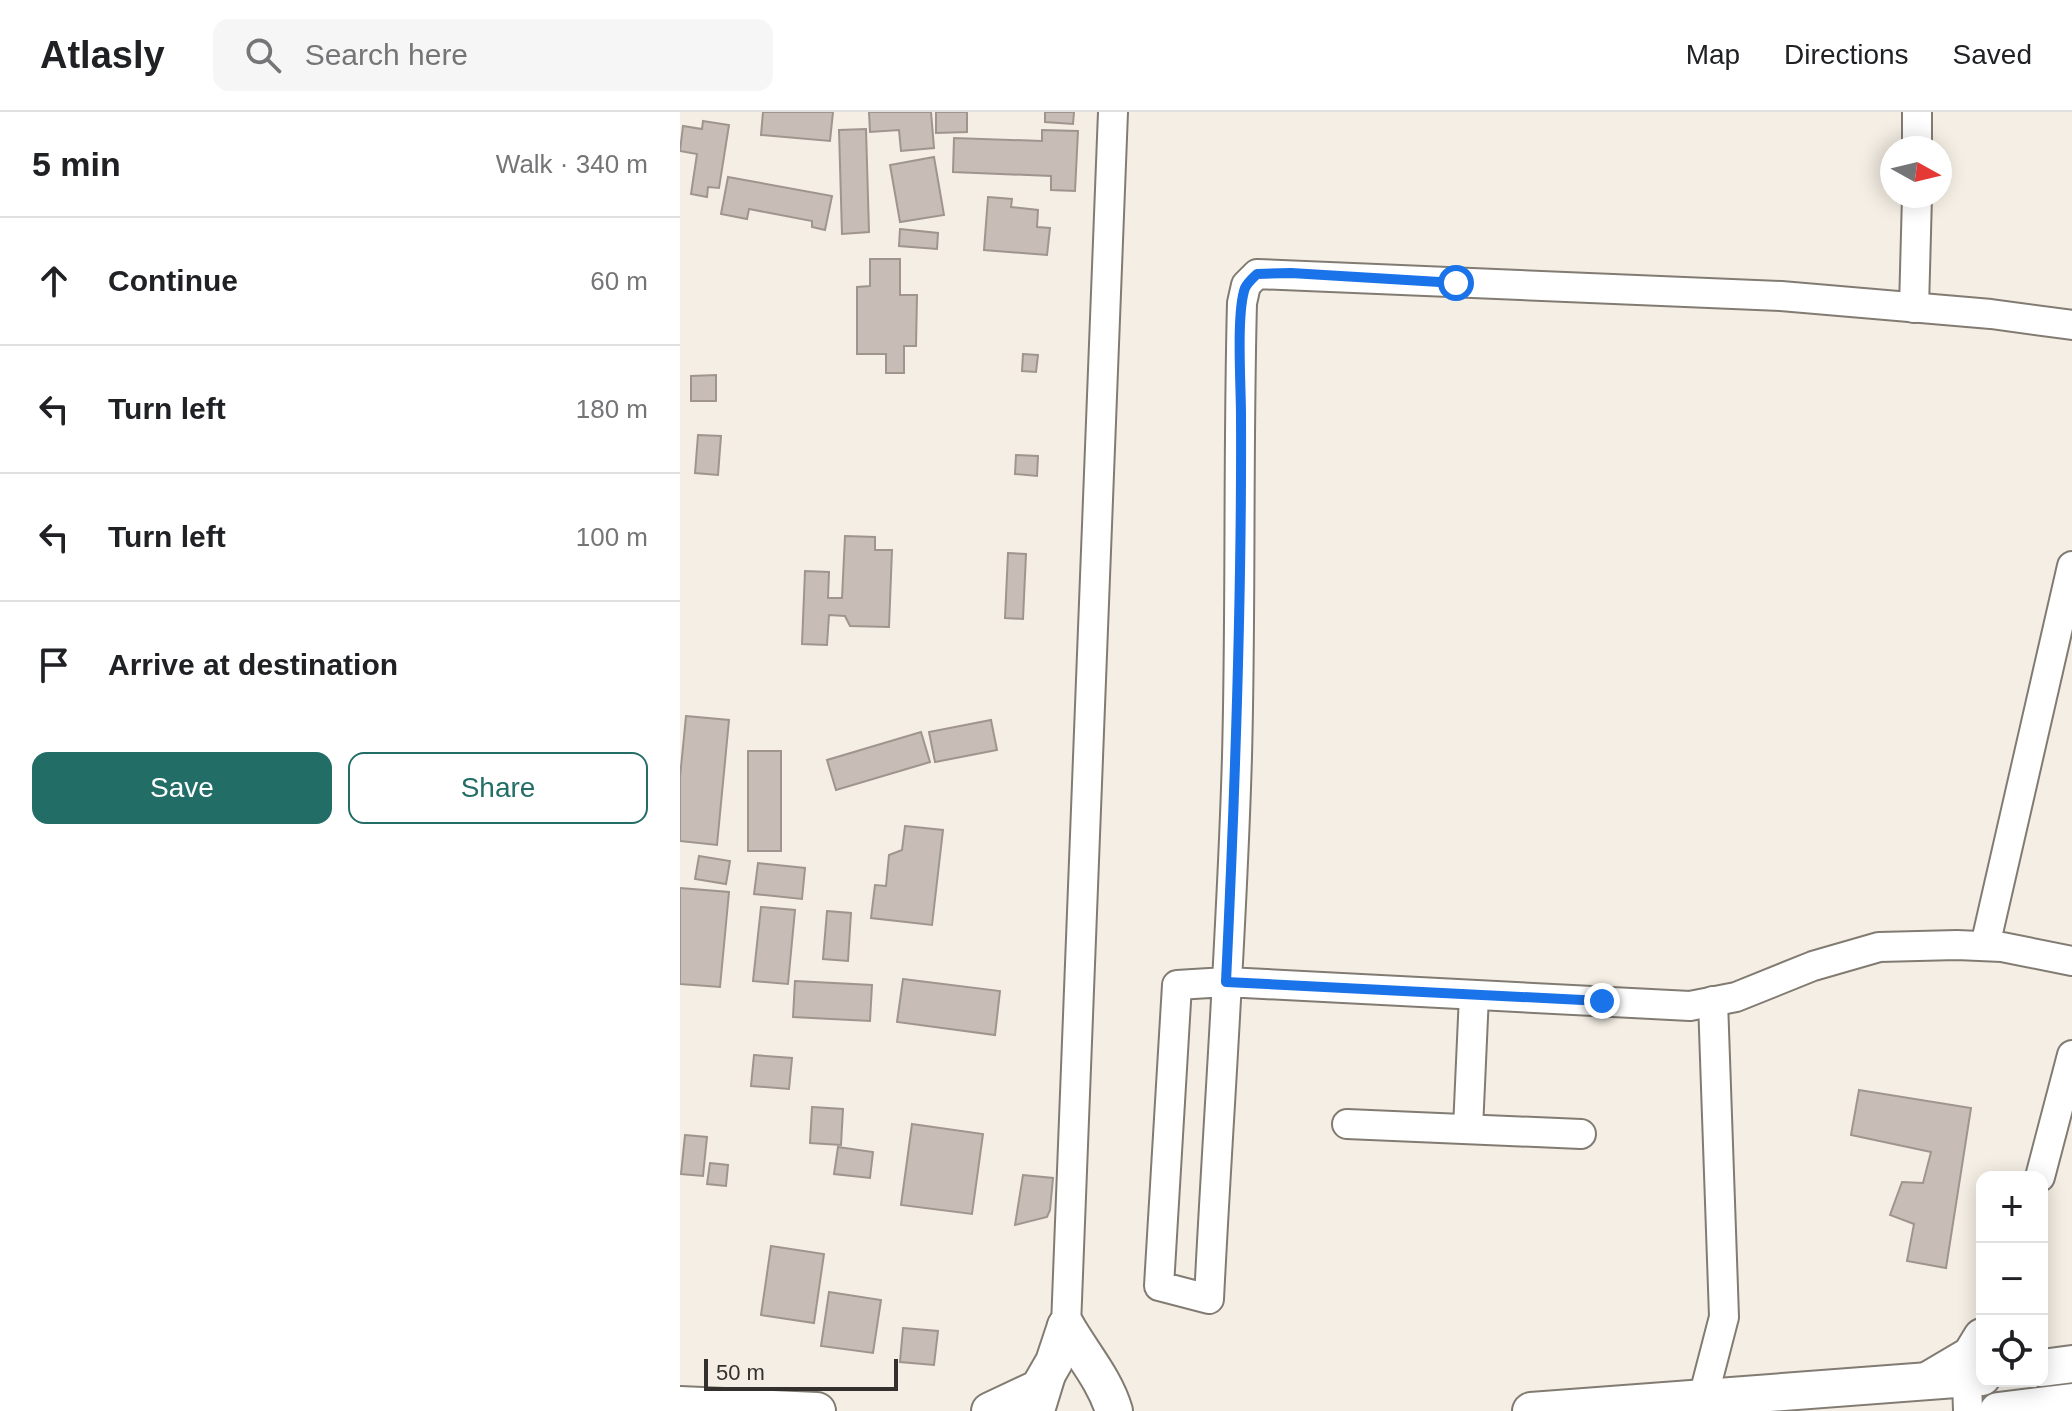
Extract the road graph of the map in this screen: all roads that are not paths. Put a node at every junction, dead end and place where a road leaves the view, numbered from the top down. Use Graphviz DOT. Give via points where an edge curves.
graph roads {
  1 [pos="1113,112"];
  2 [pos="1917,112"];
  3 [pos="1917,136"];
  4 [pos="1917,208"];
  5 [pos="1914,308"];
  6 [pos="2072,325"];
  7 [pos="2072,566"];
  8 [pos="1985,946"];
  9 [pos="2072,961"];
  10 [pos="1226,982"];
  11 [pos="1474,995"];
  12 [pos="1713,1001"];
  13 [pos="2072,1055"];
  14 [pos="1347,1124"];
  15 [pos="1468,1129"];
  16 [pos="1581,1134"];
  17 [pos="2042,1171"];
  18 [pos="1066,1326"];
  19 [pos="1976,1347"];
  20 [pos="2072,1364"];
  21 [pos="2048,1367"];
  22 [pos="1975,1379"];
  23 [pos="1925,1382"];
  24 [pos="1703,1398"];
  25 [pos="680,1405"];
  26 [pos="2060,1406"];
  27 [pos="817,1411"];
  28 [pos="990,1411"];
  29 [pos="1040,1411"];
  30 [pos="1114,1411"];
  31 [pos="1531,1411"];
  32 [pos="1998,1411"];
  1 -- 18 [label="street"];
  2 -- 3 [label="street"];
  4 -- 5 [label="street"];
  5 -- 6 [label="street"];
  5 -- 10 [label="street" via="1781,296 1257,274 1246,285 1242,303 1237,759"];
  7 -- 8 [label="street"];
  8 -- 9 [label="street"];
  8 -- 12 [label="street" via="1879,947"];
  10 -- 10 [label="street" via="1219,1102 1209,1299 1159,1286 1177,985"];
  10 -- 11 [label="street"];
  11 -- 12 [label="street" via="1690,1006"];
  11 -- 15 [label="street"];
  12 -- 24 [label="street" via="1724,1317"];
  13 -- 17 [label="street"];
  14 -- 15 [label="street"];
  15 -- 16 [label="street"];
  18 -- 28 [label="main road" via="1039,1388"];
  18 -- 29 [label="street"];
  18 -- 30 [label="main road" via="1108,1388"];
  19 -- 23 [label="main road"];
  20 -- 21 [label="main road"];
  22 -- 23 [label="main road"];
  23 -- 24 [label="main road"];
  24 -- 31 [label="main road"];
  25 -- 27 [label="main road"];
  26 -- 32 [label="main road"];
}
